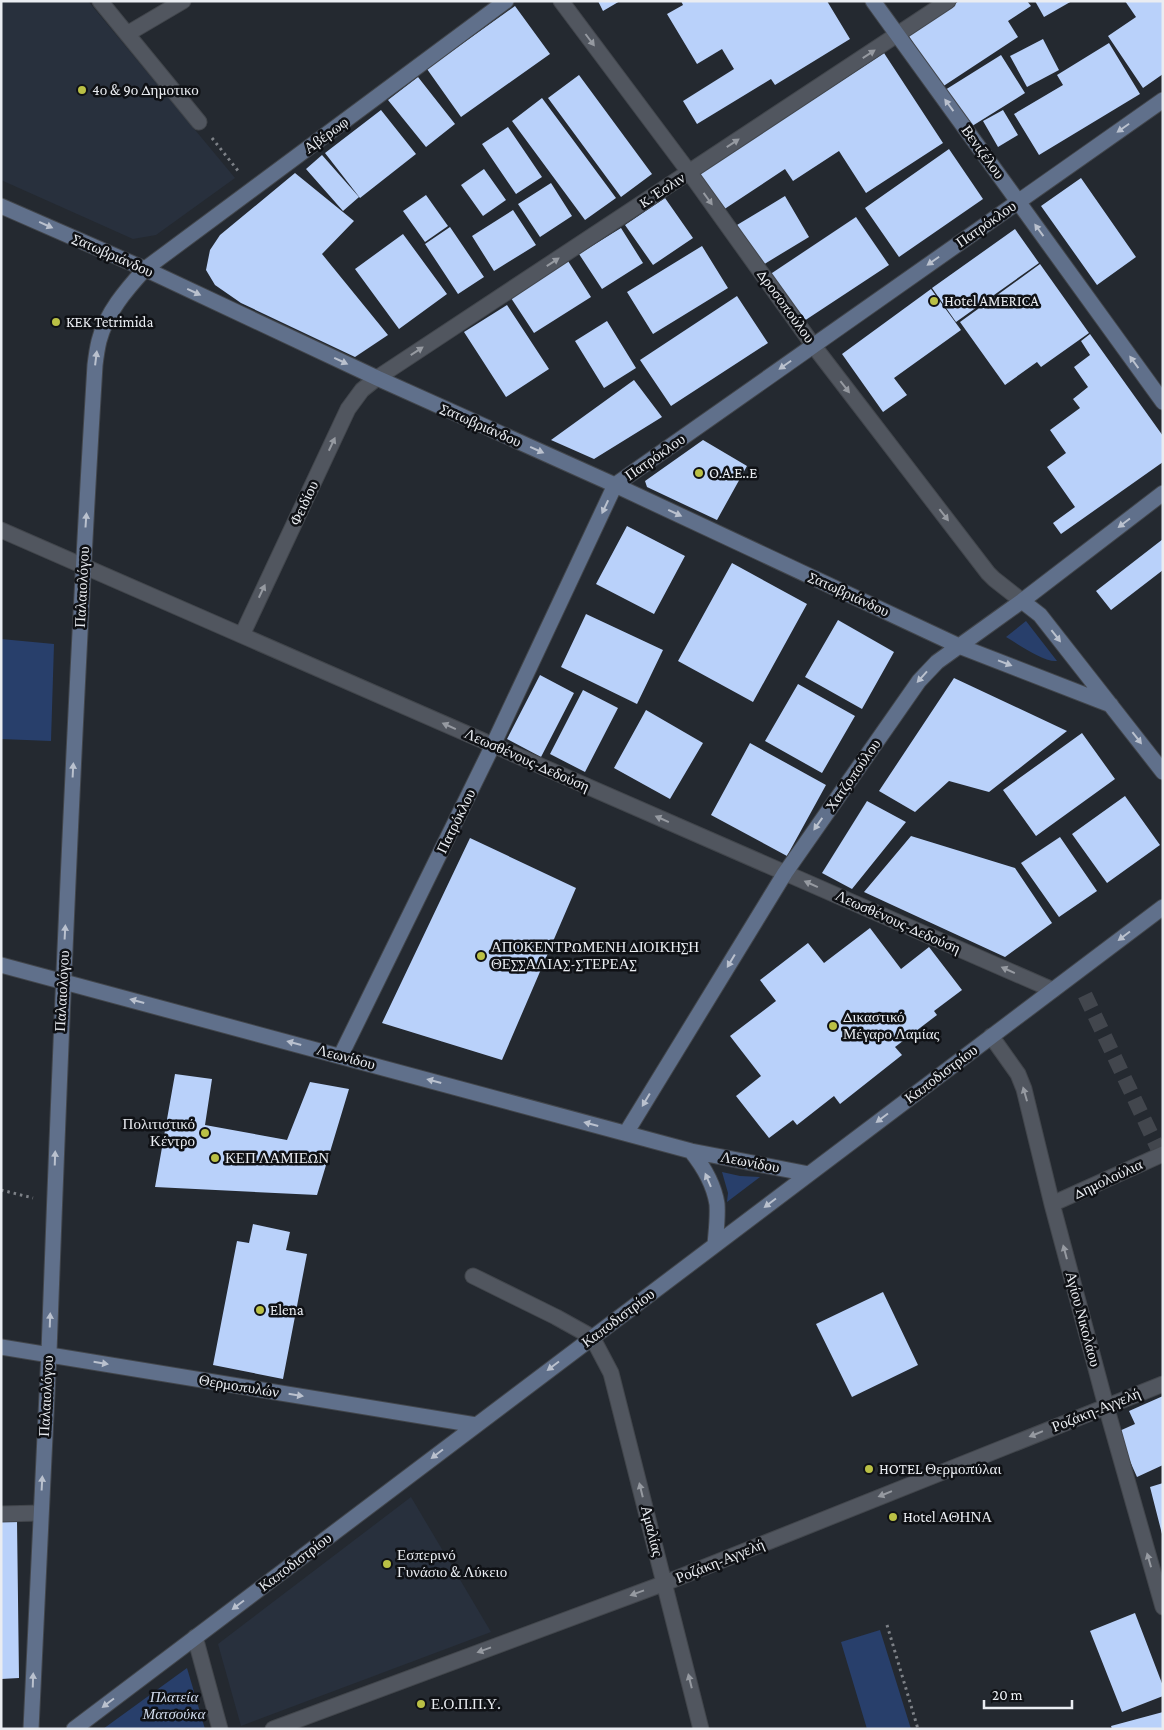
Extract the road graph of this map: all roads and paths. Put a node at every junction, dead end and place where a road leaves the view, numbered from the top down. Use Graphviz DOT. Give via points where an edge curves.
graph roads {
  1 [pos="100,1"];
  2 [pos="183,1"];
  3 [pos="506,1"];
  4 [pos="561,1"];
  5 [pos="872,1"];
  6 [pos="948,1"];
  7 [pos="127,34"];
  8 [pos="898,35"];
  9 [pos="1163,100"];
  10 [pos="199,122"];
  11 [pos="689,172"];
  12 [pos="253,189"];
  13 [pos="1019,201"];
  14 [pos="1,206"];
  15 [pos="145,269"];
  16 [pos="814,345"];
  17 [pos="377,378"];
  18 [pos="1163,402"];
  19 [pos="615,485"];
  20 [pos="1163,493"];
  21 [pos="1,530"];
  22 [pos="83,566"];
  23 [pos="1022,601"];
  24 [pos="242,636"];
  25 [pos="959,646"];
  26 [pos="1111,705"];
  27 [pos="493,745"];
  28 [pos="1163,772"];
  29 [pos="785,873"];
  30 [pos="1163,907"];
  31 [pos="1,964"];
  32 [pos="63,981"];
  33 [pos="1053,990"];
  34 [pos="991,1036"];
  35 [pos="341,1056"];
  36 [pos="626,1133"];
  37 [pos="691,1151"];
  38 [pos="1163,1154"];
  39 [pos="809,1174"];
  40 [pos="1,1190"];
  41 [pos="54,1202"];
  42 [pos="1052,1204"];
  43 [pos="715,1244"];
  44 [pos="473,1276"];
  45 [pos="592,1337"];
  46 [pos="1,1347"];
  47 [pos="48,1355"];
  48 [pos="1163,1384"];
  49 [pos="1106,1406"];
  50 [pos="476,1425"];
  51 [pos="40,1513"];
  52 [pos="1,1514"];
  53 [pos="665,1583"];
  54 [pos="1162,1600"];
  55 [pos="887,1625"];
  56 [pos="196,1636"];
  57 [pos="31,1729"];
  58 [pos="74,1729"];
  59 [pos="220,1729"];
  60 [pos="273,1729"];
  61 [pos="701,1729"];
  62 [pos="918,1729"];
  1 -- 7 [label="street"];
  2 -- 7 [label="street"];
  3 -- 12 [label="main road, Αβέρωφ"];
  4 -- 11 [label="street, Δροσοπούλου, one-way"];
  5 -- 8 [label="main road, Βενιζέλου"];
  6 -- 8 [label="street, K. Έσλιν"];
  7 -- 10 [label="street"];
  11 -- 8 [label="street, K. Έσλιν, one-way"];
  13 -- 8 [label="main road, Βενιζέλου, one-way"];
  9 -- 13 [label="main road, Πατρόκλου, one-way"];
  10 -- 12 [label="path"];
  11 -- 16 [label="street, Δροσοπούλου, one-way"];
  17 -- 11 [label="street, K. Έσλιν, one-way"];
  12 -- 15 [label="main road, Αβέρωφ"];
  13 -- 16 [label="main road, Πατρόκλου, one-way"];
  18 -- 13 [label="main road, Βενιζέλου, one-way"];
  14 -- 15 [label="main road, Σατωβριάνδου, one-way"];
  15 -- 17 [label="main road, Σατωβριάνδου, one-way"];
  22 -- 15 [label="main road, Παλαιολόγου, one-way" via="98,342 113,310"];
  16 -- 19 [label="main road, Πατρόκλου, one-way"];
  16 -- 23 [label="street, Δροσοπούλου, one-way" via="988,573"];
  17 -- 19 [label="main road, Σατωβριάνδου, one-way"];
  24 -- 17 [label="street, Φειδίου, one-way" via="348,409 362,390"];
  19 -- 25 [label="main road, Σατωβριάνδου, one-way"];
  19 -- 27 [label="main road, Πατρόκλου, one-way"];
  20 -- 23 [label="main road, Χατζοπούλου, one-way"];
  21 -- 22 [label="street, Λεωσθένους-Δεδούση"];
  22 -- 24 [label="street, Λεωσθένους-Δεδούση"];
  32 -- 22 [label="main road, Παλαιολόγου, one-way"];
  23 -- 25 [label="main road, Χατζοπούλου"];
  23 -- 26 [label="main road, one-way" via="1040,615"];
  27 -- 24 [label="street, Λεωσθένους-Δεδούση, one-way"];
  25 -- 26 [label="main road, Σατωβριάνδου, one-way"];
  25 -- 29 [label="main road, Χατζοπούλου, one-way" via="918,681"];
  26 -- 28 [label="main road, one-way"];
  29 -- 27 [label="street, Λεωσθένους-Δεδούση, one-way"];
  27 -- 35 [label="main road, Πατρόκλου"];
  33 -- 29 [label="street, Λεωσθένους-Δεδούση, one-way"];
  29 -- 36 [label="main road, Χατζοπούλου, one-way"];
  30 -- 33 [label="main road, Καποδιστρίου, one-way"];
  31 -- 32 [label="main road, Λεωνίδου"];
  35 -- 32 [label="main road, Λεωνίδου, one-way"];
  41 -- 32 [label="main road, Παλαιολόγου, one-way"];
  33 -- 34 [label="main road, Καποδιστρίου"];
  34 -- 39 [label="main road, Καποδιστρίου, one-way"];
  42 -- 34 [label="street, Αγίου Νικολάου, one-way" via="1024,1089 1018,1074"];
  36 -- 35 [label="main road, Λεωνίδου, one-way"];
  36 -- 37 [label="main road, Λεωνίδου"];
  37 -- 39 [label="main road, Λεωνίδου"];
  43 -- 37 [label="main road, Λεωνίδου, one-way" via="717,1203 706,1174"];
  38 -- 42 [label="street, Δημολούλια"];
  39 -- 43 [label="main road, Καποδιστρίου, one-way"];
  40 -- 41 [label="path"];
  47 -- 41 [label="main road, Παλαιολόγου, one-way"];
  49 -- 42 [label="street, Αγίου Νικολάου, one-way"];
  43 -- 45 [label="main road, Καποδιστρίου"];
  44 -- 45 [label="street"];
  45 -- 50 [label="main road, Καποδιστρίου, one-way"];
  53 -- 45 [label="street, Αμαλίας, one-way" via="611,1373"];
  46 -- 47 [label="main road, Θερμοπυλών"];
  47 -- 50 [label="main road, Θερμοπυλών, one-way"];
  51 -- 47 [label="main road, Παλαιολόγου, one-way"];
  48 -- 49 [label="street, Ροζάκη-Αγγελή"];
  49 -- 53 [label="street, Ροζάκη-Αγγελή, one-way"];
  54 -- 49 [label="street, Αγίου Νικολάου, one-way"];
  50 -- 56 [label="main road, Καποδιστρίου, one-way"];
  51 -- 52 [label="street"];
  57 -- 51 [label="main road, Παλαιολόγου, one-way"];
  53 -- 60 [label="street, Ροζάκη-Αγγελή, one-way"];
  61 -- 53 [label="street, Αμαλίας, one-way"];
  55 -- 62 [label="path"];
  56 -- 58 [label="main road, Καποδιστρίου, one-way"];
  56 -- 59 [label="street"];
}
